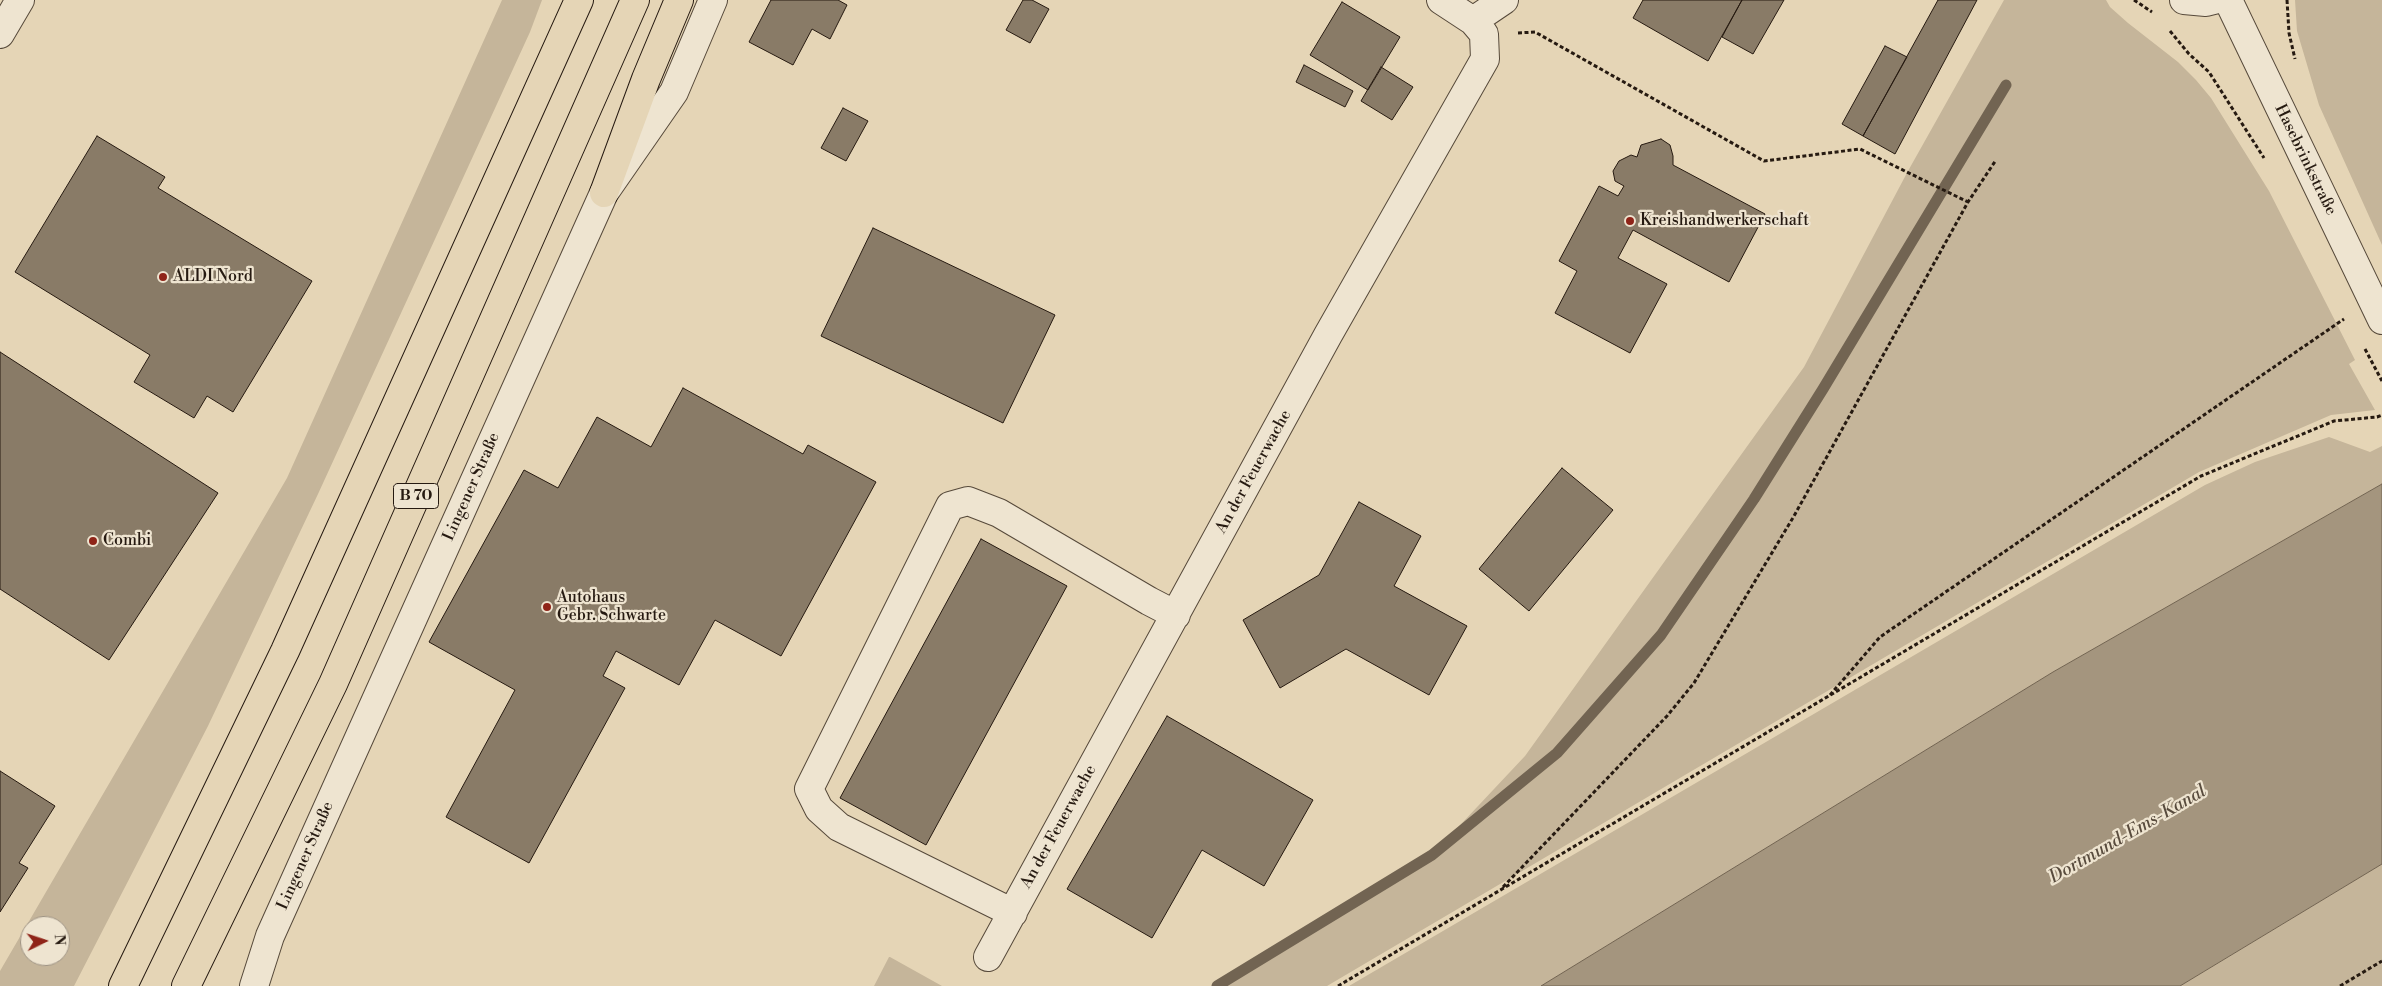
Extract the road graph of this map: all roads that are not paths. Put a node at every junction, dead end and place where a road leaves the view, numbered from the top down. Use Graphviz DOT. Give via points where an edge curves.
graph roads {
  1 [pos="20,0"];
  2 [pos="579,0"];
  3 [pos="635,0"];
  4 [pos="679,0"];
  5 [pos="713,0"];
  6 [pos="1441,0"];
  7 [pos="1504,0"];
  8 [pos="2184,0"];
  9 [pos="2214,0"];
  10 [pos="2228,0"];
  11 [pos="1478,28"];
  12 [pos="0,34"];
  13 [pos="604,193"];
  14 [pos="2382,320"];
  15 [pos="1176,615"];
  16 [pos="1012,913"];
  17 [pos="988,957"];
  18 [pos="123,986"];
  19 [pos="186,986"];
  20 [pos="254,986"];
  1 -- 12 [label="street"];
  2 -- 18 [label="highway" via="285,651"];
  3 -- 19 [label="highway, B 70" via="333,684"];
  4 -- 13 [label="highway"];
  5 -- 13 [label="street, Lingener Straße" via="674,92"];
  6 -- 11 [label="street"];
  7 -- 11 [label="street"];
  8 -- 9 [label="street"];
  10 -- 14 [label="street, Hasebrinkstraße"];
  11 -- 15 [label="street, An der Feuerwache" via="1485,59 1328,335"];
  13 -- 20 [label="street, Lingener Straße" via="270,936"];
  15 -- 16 [label="street, An der Feuerwache"];
  15 -- 16 [label="street" via="1000,513 968,501 950,506 809,788 819,809 839,827"];
  16 -- 17 [label="street, An der Feuerwache"];
}
